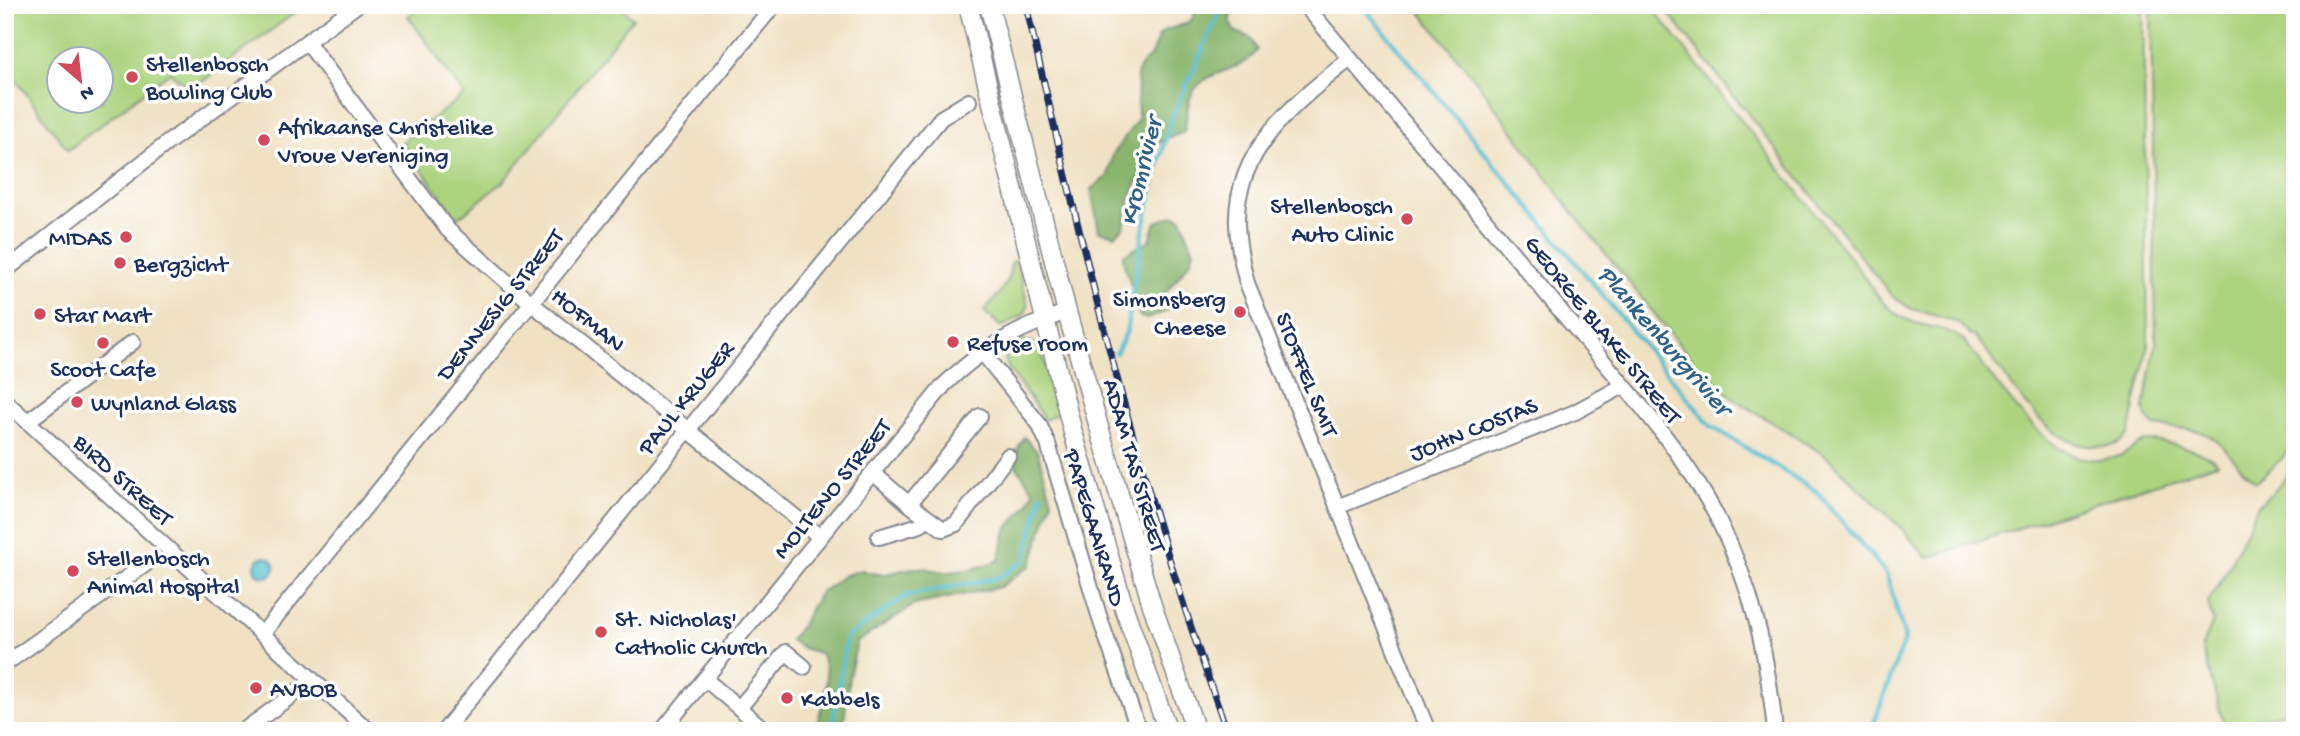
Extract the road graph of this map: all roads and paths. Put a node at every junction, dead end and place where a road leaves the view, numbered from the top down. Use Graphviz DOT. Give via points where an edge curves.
graph roads {
  1 [pos="357,5"];
  2 [pos="774,5"];
  3 [pos="968,5"];
  4 [pos="989,5"];
  5 [pos="1306,5"];
  6 [pos="307,42"];
  7 [pos="1350,59"];
  8 [pos="969,101"];
  9 [pos="5,271"];
  10 [pos="530,302"];
  11 [pos="1067,312"];
  12 [pos="1043,319"];
  13 [pos="134,342"];
  14 [pos="982,352"];
  15 [pos="1623,386"];
  16 [pos="5,401"];
  17 [pos="980,415"];
  18 [pos="28,421"];
  19 [pos="689,429"];
  20 [pos="1008,456"];
  21 [pos="873,473"];
  22 [pos="903,500"];
  23 [pos="1337,507"];
  24 [pos="926,518"];
  25 [pos="820,537"];
  26 [pos="879,537"];
  27 [pos="146,564"];
  28 [pos="262,634"];
  29 [pos="5,664"];
  30 [pos="804,667"];
  31 [pos="705,679"];
  32 [pos="313,680"];
  33 [pos="739,708"];
  34 [pos="243,731"];
  35 [pos="369,731"];
  36 [pos="444,731"];
  37 [pos="662,731"];
  38 [pos="766,731"];
  39 [pos="1139,731"];
  40 [pos="1168,731"];
  41 [pos="1196,731"];
  42 [pos="1428,731"];
  43 [pos="1775,731"];
  1 -- 6 [label="street"];
  2 -- 10 [label="street, DENNESIG STREET"];
  3 -- 12 [label="main road, ADAM TAS STREET"];
  4 -- 11 [label="main road, ADAM TAS STREET"];
  5 -- 7 [label="street, GEORGE BLAKE STREET"];
  6 -- 9 [label="street" via="166,144"];
  6 -- 10 [label="street, HOFMAN" via="442,224"];
  7 -- 15 [label="street, GEORGE BLAKE STREET"];
  7 -- 23 [label="street, STOFFEL SMIT" via="1273,127 1254,155 1242,187 1237,222 1247,284"];
  8 -- 19 [label="street, PAUL KRUGER" via="941,118"];
  10 -- 19 [label="street, HOFMAN"];
  10 -- 28 [label="street, DENNESIG STREET"];
  11 -- 12 [label="street, MOLTENO STREET"];
  11 -- 41 [label="main road, ADAM TAS STREET" via="1152,605"];
  12 -- 14 [label="street, MOLTENO STREET"];
  12 -- 40 [label="main road, ADAM TAS STREET" via="1125,611"];
  13 -- 18 [label="street"];
  14 -- 21 [label="street, MOLTENO STREET" via="944,386"];
  14 -- 39 [label="street, PAPEGAAIRAND" via="1039,424 1048,444"];
  15 -- 23 [label="street, JOHN COSTAS" via="1575,412"];
  15 -- 43 [label="street, GEORGE BLAKE STREET" via="1683,461 1728,540 1761,632"];
  16 -- 18 [label="street, BIRD STREET"];
  17 -- 22 [label="street"];
  18 -- 28 [label="street, BIRD STREET"];
  19 -- 25 [label="street, HOFMAN"];
  19 -- 36 [label="street, PAUL KRUGER"];
  20 -- 24 [label="street" via="956,524 943,529"];
  21 -- 22 [label="street"];
  21 -- 25 [label="street, MOLTENO STREET"];
  22 -- 24 [label="street"];
  23 -- 42 [label="street, STOFFEL SMIT"];
  24 -- 26 [label="street"];
  25 -- 31 [label="street, MOLTENO STREET"];
  27 -- 29 [label="street"];
  28 -- 32 [label="street, BIRD STREET"];
  30 -- 33 [label="street" via="786,652"];
  31 -- 33 [label="street"];
  31 -- 37 [label="street, MOLTENO STREET"];
  32 -- 34 [label="street"];
  32 -- 35 [label="street, BIRD STREET"];
  33 -- 38 [label="street"];
}
